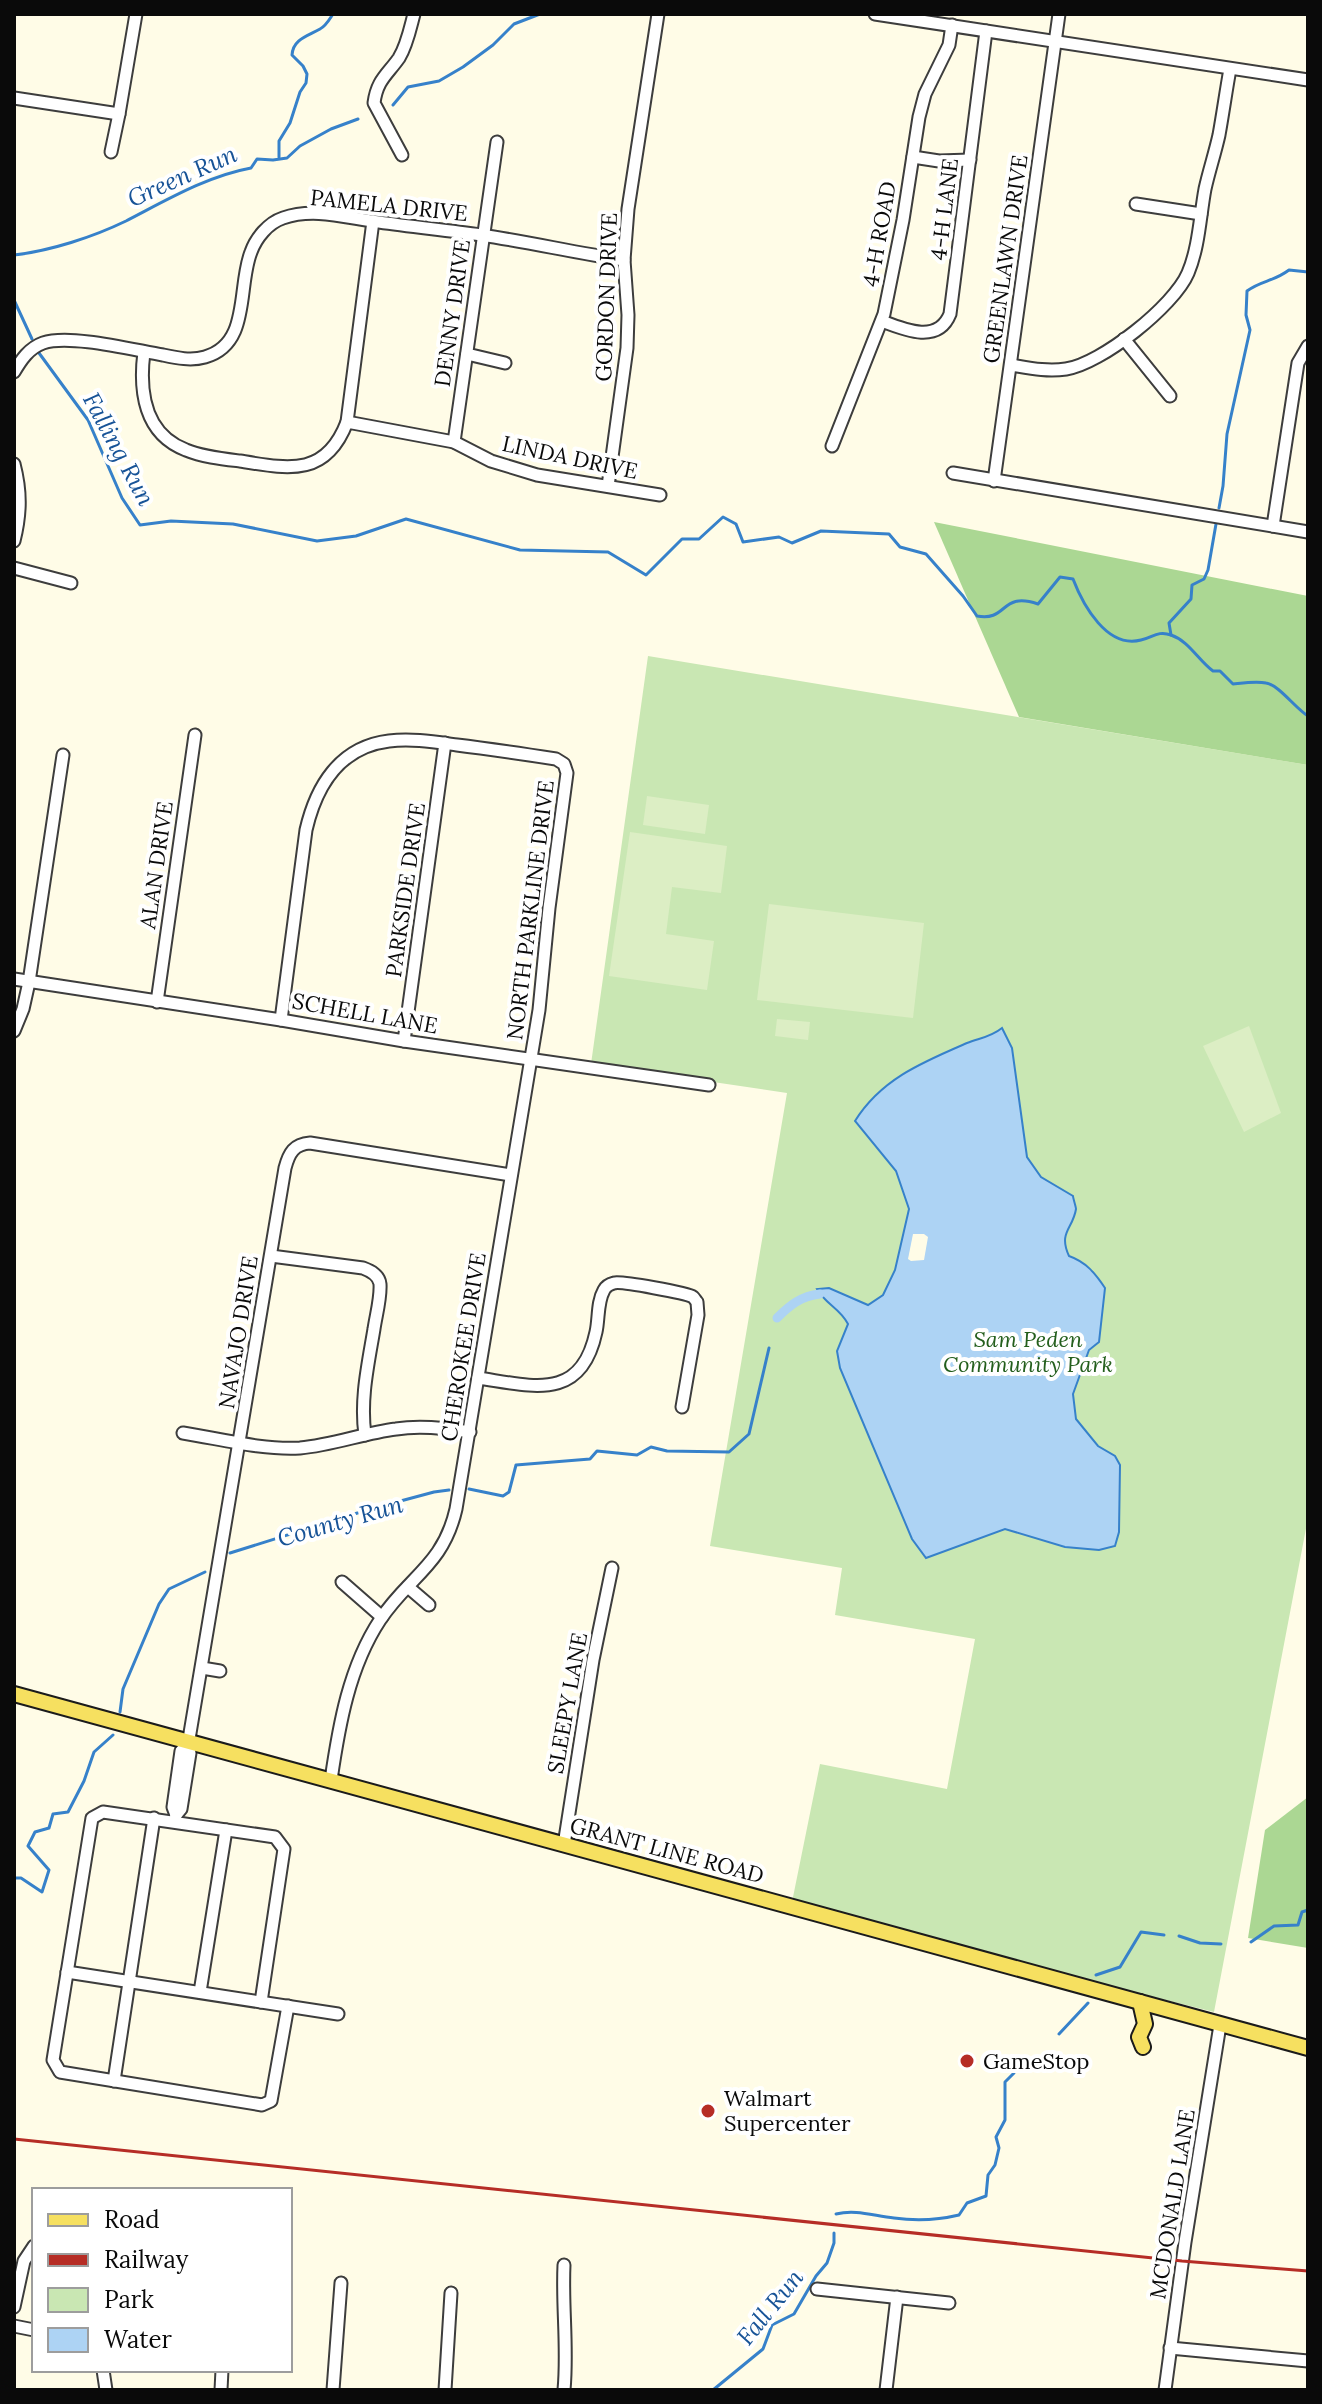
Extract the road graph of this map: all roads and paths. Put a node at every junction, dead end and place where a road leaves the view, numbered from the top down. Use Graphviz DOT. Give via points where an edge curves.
graph roads {
  1 [pos="136,14"];
  2 [pos="414,14"];
  3 [pos="658,14"];
  4 [pos="875,14"];
  5 [pos="1059,14"];
  6 [pos="903,16"];
  7 [pos="952,25"];
  8 [pos="986,31"];
  9 [pos="1055,41"];
  10 [pos="1230,69"];
  11 [pos="1308,80"];
  12 [pos="14,98"];
  13 [pos="119,114"];
  14 [pos="497,142"];
  15 [pos="111,152"];
  16 [pos="402,155"];
  17 [pos="913,157"];
  18 [pos="970,160"];
  19 [pos="1136,204"];
  20 [pos="1201,214"];
  21 [pos="373,221"];
  22 [pos="484,235"];
  23 [pos="624,260"];
  24 [pos="882,321"];
  25 [pos="1124,339"];
  26 [pos="1308,346"];
  27 [pos="144,352"];
  28 [pos="467,354"];
  29 [pos="505,363"];
  30 [pos="1011,365"];
  31 [pos="14,372"];
  32 [pos="1170,396"];
  33 [pos="347,422"];
  34 [pos="454,442"];
  35 [pos="832,446"];
  36 [pos="14,464"];
  37 [pos="953,473"];
  38 [pos="994,481"];
  39 [pos="608,486"];
  40 [pos="660,495"];
  41 [pos="1273,526"];
  42 [pos="1308,532"];
  43 [pos="14,541"];
  44 [pos="14,568"];
  45 [pos="71,583"];
  46 [pos="195,735"];
  47 [pos="445,743"];
  48 [pos="63,755"];
  49 [pos="14,979"];
  50 [pos="29,982"];
  51 [pos="157,1002"];
  52 [pos="281,1020"];
  53 [pos="14,1031"];
  54 [pos="404,1041"];
  55 [pos="531,1060"];
  56 [pos="709,1085"];
  57 [pos="511,1175"];
  58 [pos="271,1256"];
  59 [pos="478,1378"];
  60 [pos="682,1407"];
  61 [pos="470,1432"];
  62 [pos="183,1433"];
  63 [pos="365,1435"];
  64 [pos="240,1442"];
  65 [pos="612,1568"];
  66 [pos="342,1582"];
  67 [pos="408,1587"];
  68 [pos="429,1605"];
  69 [pos="382,1617"];
  70 [pos="202,1668"];
  71 [pos="220,1671"];
  72 [pos="14,1694"];
  73 [pos="189,1744"];
  74 [pos="331,1780"];
  75 [pos="154,1818"];
  76 [pos="176,1818"];
  77 [pos="226,1830"];
  78 [pos="564,1845"];
  79 [pos="67,1972"];
  80 [pos="129,1981"];
  81 [pos="200,1992"];
  82 [pos="261,2002"];
  83 [pos="1140,2002"];
  84 [pos="288,2006"];
  85 [pos="338,2014"];
  86 [pos="1220,2025"];
  87 [pos="1143,2047"];
  88 [pos="1308,2048"];
  89 [pos="114,2081"];
  90 [pos="32,2249"];
  91 [pos="564,2265"];
  92 [pos="341,2283"];
  93 [pos="817,2289"];
  94 [pos="451,2293"];
  95 [pos="897,2297"];
  96 [pos="949,2303"];
  97 [pos="14,2307"];
  98 [pos="1170,2348"];
  99 [pos="1308,2361"];
  100 [pos="333,2390"];
  101 [pos="445,2390"];
  102 [pos="564,2390"];
  103 [pos="886,2390"];
  104 [pos="1165,2390"];
  1 -- 13 [label="street"];
  2 -- 16 [label="street" via="409,37 380,80 374,103"];
  3 -- 23 [label="street, GORDON DRIVE"];
  4 -- 6 [label="street"];
  5 -- 9 [label="street, GREENLAWN DRIVE"];
  6 -- 7 [label="street"];
  7 -- 8 [label="street"];
  7 -- 17 [label="street, 4-H ROAD" via="943,61 925,94"];
  8 -- 9 [label="street"];
  8 -- 18 [label="street, 4-H LANE"];
  9 -- 10 [label="street"];
  9 -- 30 [label="street, GREENLAWN DRIVE"];
  10 -- 11 [label="street"];
  10 -- 20 [label="street"];
  12 -- 13 [label="street"];
  13 -- 15 [label="street"];
  14 -- 22 [label="street, DENNY DRIVE"];
  17 -- 18 [label="street"];
  17 -- 24 [label="street, 4-H ROAD"];
  18 -- 24 [label="street, 4-H LANE" via="948,320 927,332"];
  19 -- 20 [label="street"];
  20 -- 25 [label="street" via="1184,281 1164,306"];
  21 -- 22 [label="street, PAMELA DRIVE"];
  21 -- 27 [label="street, PAMELA DRIVE" via="327,214 279,219 264,231 249,256 239,318 227,343 214,354 197,358"];
  21 -- 33 [label="street"];
  22 -- 23 [label="street, PAMELA DRIVE"];
  22 -- 28 [label="street, DENNY DRIVE"];
  23 -- 39 [label="street, GORDON DRIVE" via="627,348"];
  24 -- 35 [label="street, 4-H ROAD"];
  25 -- 30 [label="street" via="1074,368"];
  25 -- 32 [label="street"];
  26 -- 41 [label="street" via="1298,363"];
  27 -- 31 [label="street, PAMELA DRIVE" via="46,342 33,347"];
  27 -- 33 [label="street" via="143,397 150,415 161,433 187,450 301,466 330,451"];
  28 -- 29 [label="street"];
  28 -- 34 [label="street, DENNY DRIVE"];
  30 -- 38 [label="street, GREENLAWN DRIVE"];
  33 -- 34 [label="street, LINDA DRIVE"];
  34 -- 39 [label="street, LINDA DRIVE" via="514,469"];
  36 -- 43 [label="street" via="20,502"];
  37 -- 38 [label="street"];
  38 -- 41 [label="street"];
  39 -- 40 [label="street, LINDA DRIVE"];
  41 -- 42 [label="street"];
  44 -- 45 [label="street"];
  46 -- 51 [label="street, ALAN DRIVE"];
  47 -- 52 [label="street" via="390,740 364,748 324,782 306,830"];
  47 -- 54 [label="street, PARKSIDE DRIVE"];
  47 -- 55 [label="street, NORTH PARKLINE DRIVE" via="556,759 567,773"];
  48 -- 50 [label="street"];
  49 -- 50 [label="street, SCHELL LANE"];
  50 -- 51 [label="street, SCHELL LANE"];
  50 -- 53 [label="street"];
  51 -- 52 [label="street, SCHELL LANE"];
  52 -- 54 [label="street, SCHELL LANE"];
  54 -- 55 [label="street, SCHELL LANE"];
  55 -- 56 [label="street, SCHELL LANE"];
  55 -- 57 [label="street, CHEROKEE DRIVE"];
  57 -- 58 [label="street, NAVAJO DRIVE" via="303,1144 287,1159"];
  57 -- 59 [label="street, CHEROKEE DRIVE"];
  58 -- 63 [label="street" via="363,1268 378,1279 362,1399"];
  58 -- 64 [label="street, NAVAJO DRIVE"];
  59 -- 60 [label="street" via="545,1386 571,1378 592,1347 604,1290 624,1283 687,1295 697,1302"];
  59 -- 61 [label="street, CHEROKEE DRIVE"];
  61 -- 63 [label="street" via="422,1427"];
  61 -- 67 [label="street, CHEROKEE DRIVE" via="449,1532"];
  62 -- 64 [label="street"];
  63 -- 64 [label="street" via="299,1448"];
  64 -- 70 [label="street, NAVAJO DRIVE"];
  65 -- 78 [label="street, SLEEPY LANE"];
  66 -- 69 [label="street"];
  67 -- 68 [label="street"];
  67 -- 69 [label="street, CHEROKEE DRIVE"];
  69 -- 74 [label="street, CHEROKEE DRIVE" via="353,1672"];
  70 -- 71 [label="street"];
  70 -- 73 [label="street, NAVAJO DRIVE"];
  72 -- 73 [label="main road, GRANT LINE ROAD"];
  73 -- 74 [label="main road, GRANT LINE ROAD"];
  73 -- 76 [label="street, NAVAJO DRIVE"];
  74 -- 78 [label="main road, GRANT LINE ROAD"];
  75 -- 76 [label="street"];
  75 -- 79 [label="street" via="103,1812 92,1818"];
  75 -- 80 [label="street"];
  76 -- 77 [label="street"];
  77 -- 81 [label="street"];
  77 -- 82 [label="street" via="275,1837 284,1849"];
  78 -- 83 [label="main road, GRANT LINE ROAD"];
  79 -- 80 [label="street"];
  79 -- 89 [label="street" via="53,2060 60,2072"];
  80 -- 81 [label="street"];
  80 -- 89 [label="street"];
  81 -- 82 [label="street"];
  82 -- 84 [label="street"];
  83 -- 86 [label="main road, GRANT LINE ROAD"];
  83 -- 87 [label="main road"];
  84 -- 85 [label="street"];
  84 -- 89 [label="street" via="271,2101 262,2105"];
  86 -- 88 [label="main road, GRANT LINE ROAD"];
  86 -- 98 [label="street, MCDONALD LANE"];
  90 -- 97 [label="street" via="24,2261"];
  91 -- 102 [label="street"];
  92 -- 100 [label="street"];
  93 -- 95 [label="street"];
  94 -- 101 [label="street"];
  95 -- 96 [label="street"];
  95 -- 103 [label="street"];
  98 -- 99 [label="street"];
  98 -- 104 [label="street, MCDONALD LANE"];
}
